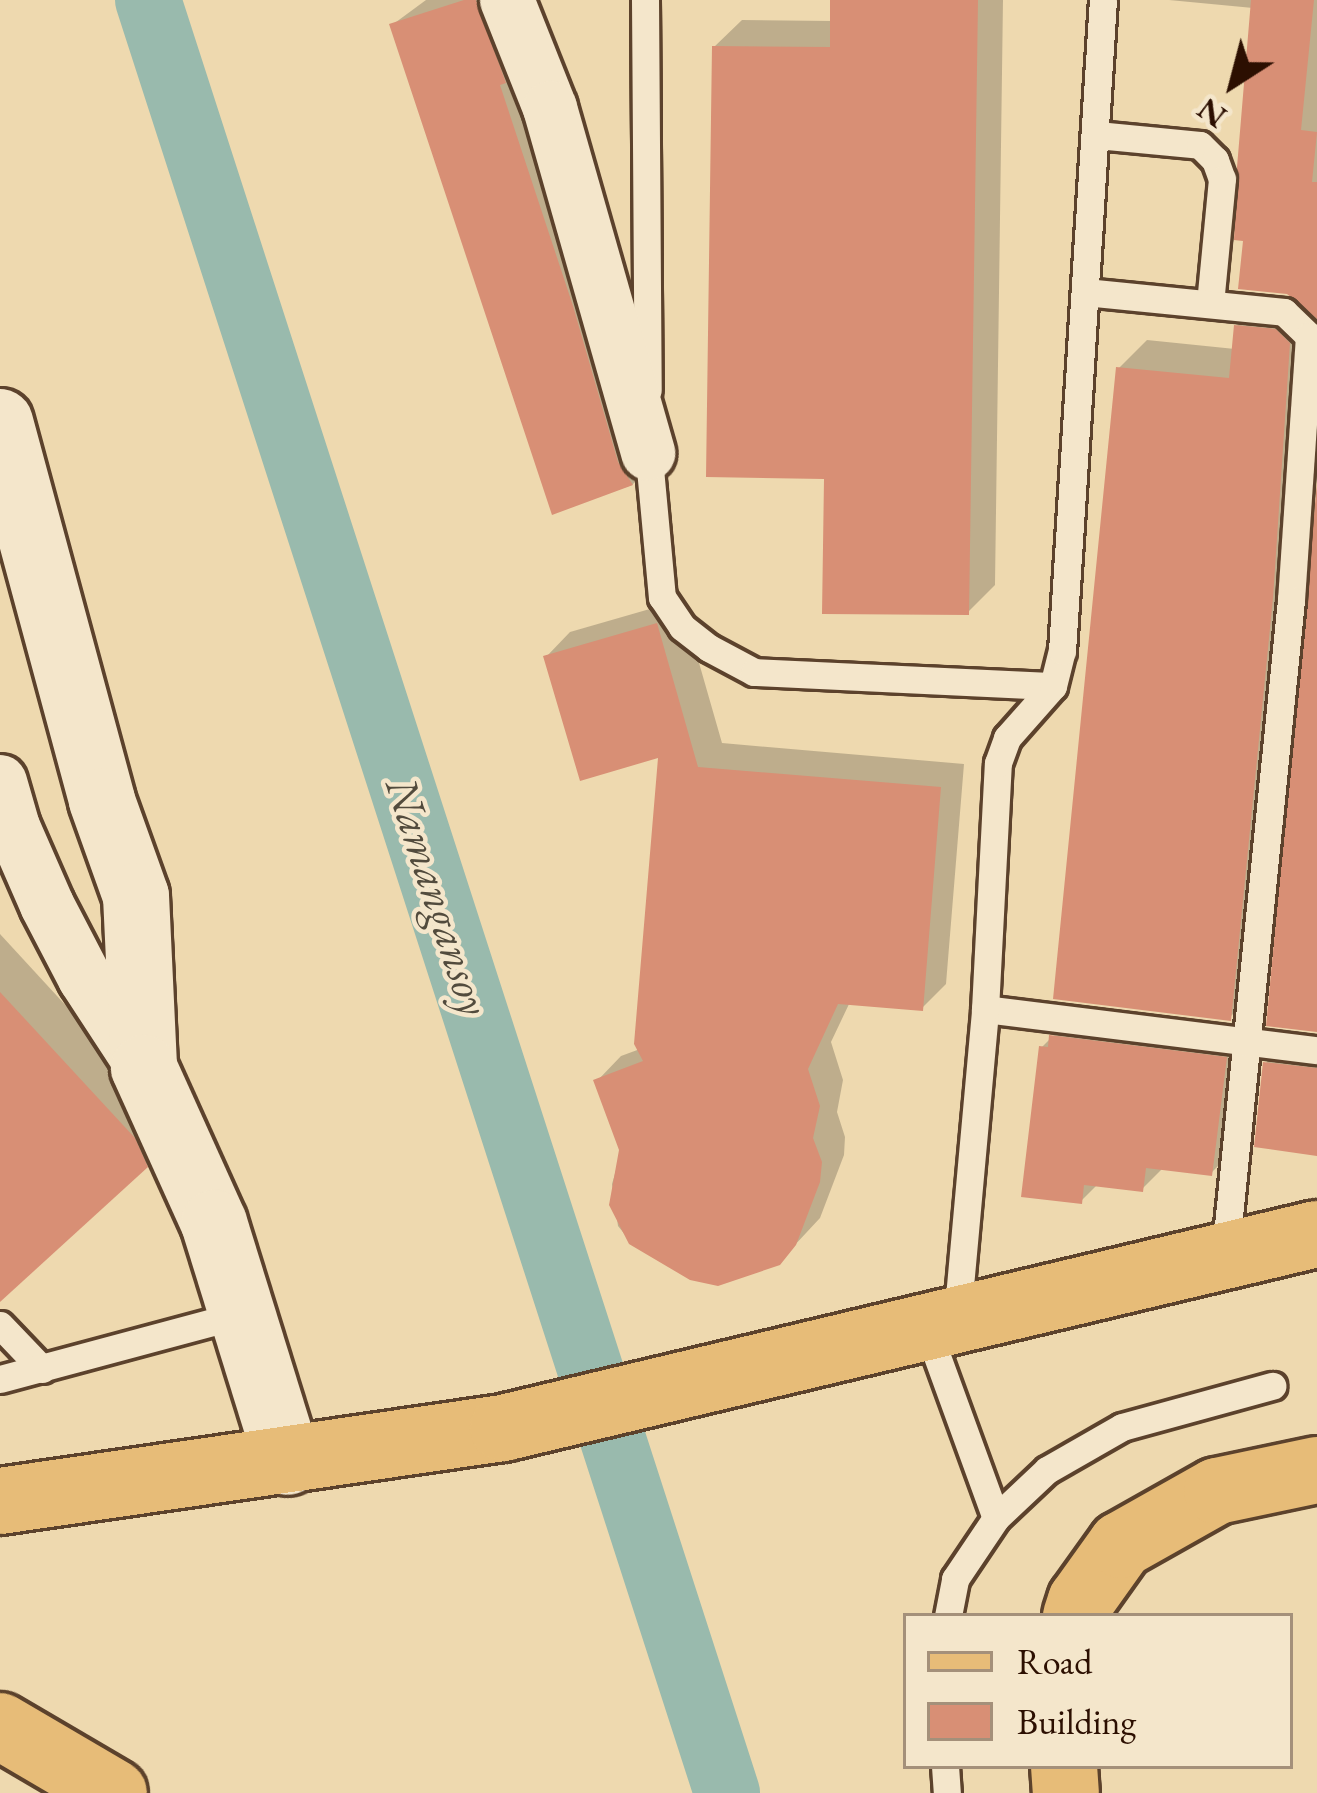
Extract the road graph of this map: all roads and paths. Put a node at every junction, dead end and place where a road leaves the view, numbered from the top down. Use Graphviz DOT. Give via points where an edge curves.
graph roads {
  1 [pos="507,0"];
  2 [pos="645,0"];
  3 [pos="1102,0"];
  4 [pos="1097,135"];
  5 [pos="1085,292"];
  6 [pos="1210,303"];
  7 [pos="0,422"];
  8 [pos="648,453"];
  9 [pos="1304,601"];
  10 [pos="1053,686"];
  11 [pos="0,782"];
  12 [pos="985,1009"];
  13 [pos="1243,1040"];
  14 [pos="1316,1050"];
  15 [pos="144,1068"];
  16 [pos="1317,1234"];
  17 [pos="1225,1256"];
  18 [pos="243,1314"];
  19 [pos="942,1322"];
  20 [pos="0,1325"];
  21 [pos="41,1369"];
  22 [pos="0,1379"];
  23 [pos="1272,1386"];
  24 [pos="289,1462"];
  25 [pos="1317,1470"];
  26 [pos="0,1501"];
  27 [pos="996,1518"];
  28 [pos="949,1613"];
  29 [pos="1077,1613"];
  30 [pos="0,1726"];
  31 [pos="101,1790"];
  1 -- 8 [label="street" via="550,108"];
  2 -- 8 [label="lane"];
  3 -- 4 [label="lane"];
  4 -- 5 [label="lane"];
  4 -- 6 [label="lane" via="1200,146 1215,160 1222,179"];
  5 -- 6 [label="lane"];
  5 -- 10 [label="lane" via="1062,651"];
  6 -- 9 [label="lane" via="1284,312 1309,336"];
  7 -- 15 [label="street" via="102,802 136,896"];
  8 -- 10 [label="lane" via="662,597 709,648 754,672"];
  9 -- 13 [label="lane"];
  10 -- 12 [label="lane" via="1007,738 998,763"];
  11 -- 15 [label="street" via="47,905"];
  12 -- 13 [label="lane"];
  12 -- 19 [label="lane"];
  13 -- 14 [label="lane"];
  13 -- 17 [label="lane"];
  15 -- 18 [label="street" via="214,1223"];
  16 -- 17 [label="main road"];
  17 -- 19 [label="main road"];
  18 -- 21 [label="lane"];
  18 -- 24 [label="street"];
  19 -- 24 [label="main road" via="503,1428"];
  19 -- 27 [label="lane"];
  20 -- 21 [label="lane"];
  21 -- 22 [label="lane"];
  23 -- 27 [label="lane" via="1121,1426 1047,1470"];
  24 -- 26 [label="main road"];
  25 -- 29 [label="main road" via="1217,1491 1121,1545"];
  27 -- 28 [label="lane" via="955,1579"];
  30 -- 31 [label="main road"];
}
